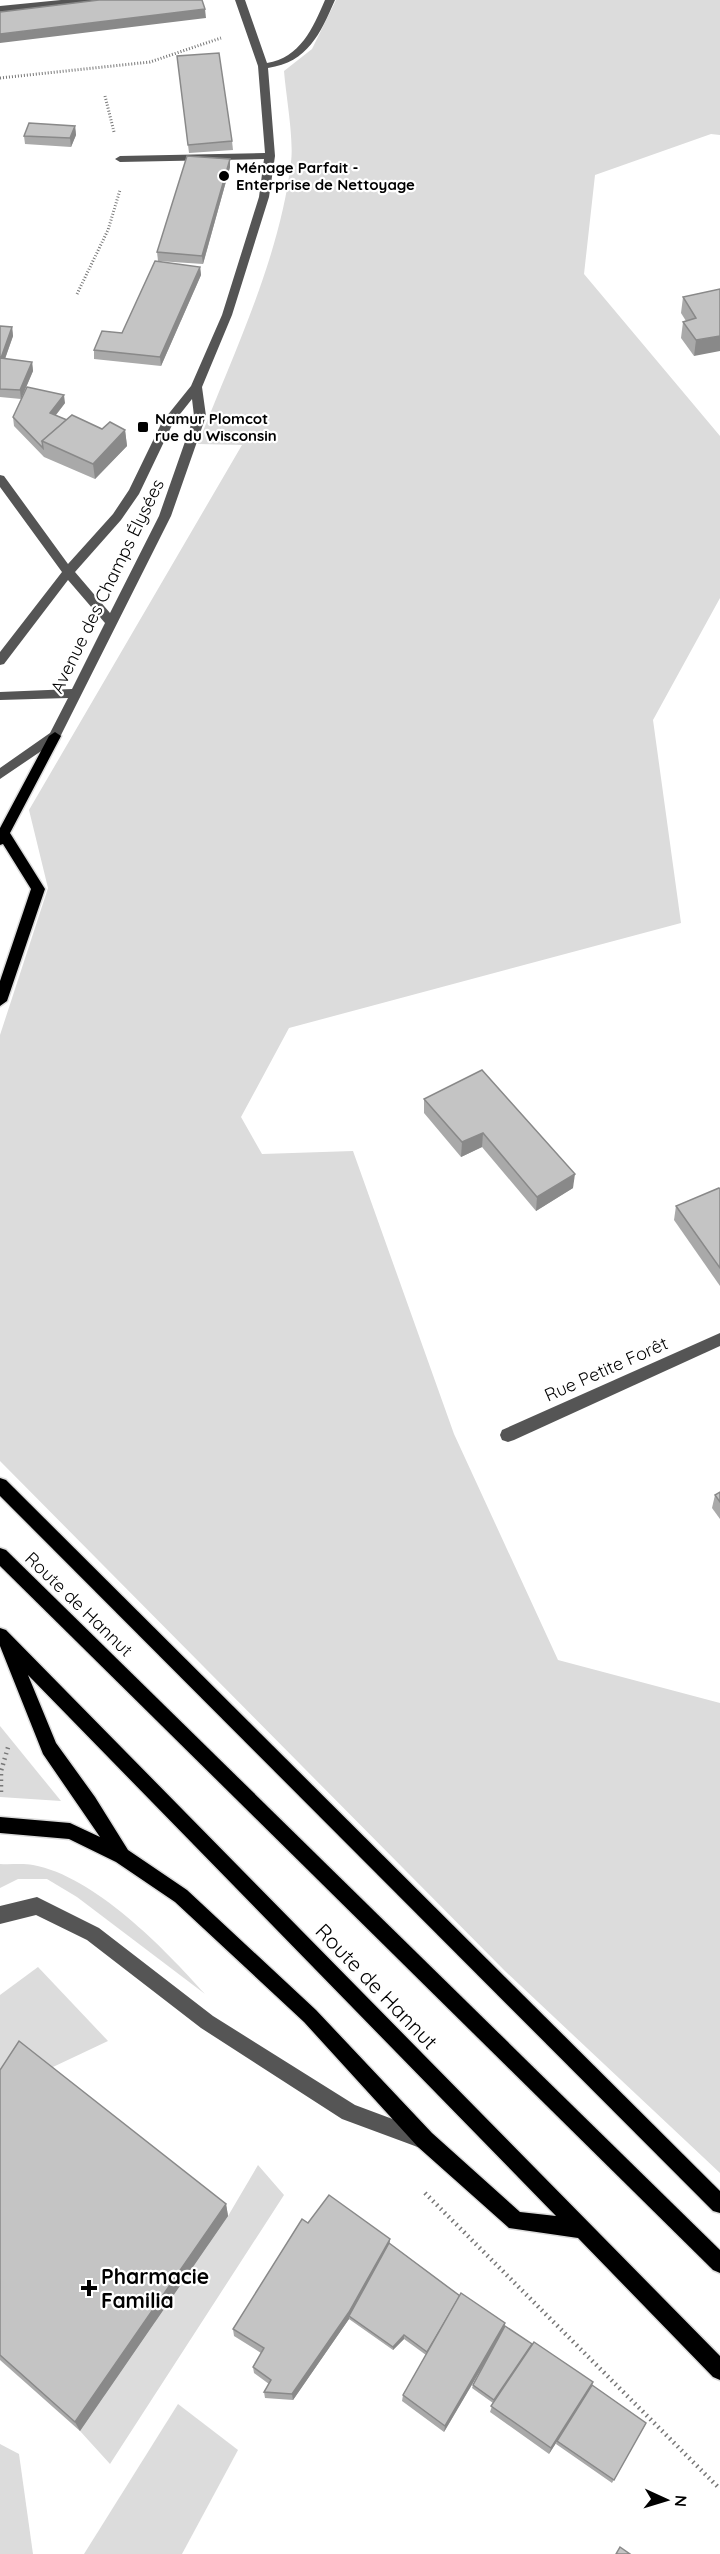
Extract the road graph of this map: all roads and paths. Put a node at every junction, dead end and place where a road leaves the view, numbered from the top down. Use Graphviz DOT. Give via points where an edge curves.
graph roads {
  1 [pos="90,0"];
  2 [pos="240,0"];
  3 [pos="330,0"];
  4 [pos="0,9"];
  5 [pos="250,28"];
  6 [pos="263,66"];
  7 [pos="0,78"];
  8 [pos="105,96"];
  9 [pos="270,156"];
  10 [pos="120,159"];
  11 [pos="77,294"];
  12 [pos="196,387"];
  13 [pos="0,479"];
  14 [pos="68,572"];
  15 [pos="110,621"];
  16 [pos="0,661"];
  17 [pos="75,693"];
  18 [pos="0,696"];
  19 [pos="55,736"];
  20 [pos="0,774"];
  21 [pos="2,836"];
  22 [pos="0,1001"];
  23 [pos="720,1339"];
  24 [pos="508,1435"];
  25 [pos="0,1485"];
  26 [pos="0,1555"];
  27 [pos="3,1638"];
  28 [pos="0,1825"];
  29 [pos="122,1856"];
  30 [pos="0,1915"];
  31 [pos="425,2140"];
  32 [pos="720,2204"];
  33 [pos="581,2229"];
  34 [pos="720,2263"];
  35 [pos="720,2370"];
  1 -- 4 [label="street"];
  2 -- 5 [label="street, Avenue des Champs Élysées"];
  3 -- 6 [label="street" via="310,40 286,62"];
  5 -- 6 [label="street, Avenue des Champs Élysées"];
  5 -- 7 [label="path" via="150,62"];
  6 -- 9 [label="street, Avenue des Champs Élysées"];
  8 -- 10 [label="path"];
  9 -- 10 [label="street"];
  9 -- 12 [label="street, Avenue des Champs Élysées" via="258,219 227,315"];
  10 -- 11 [label="path" via="123,173 117,209"];
  12 -- 14 [label="street, Avenue des Champs Élysées" via="168,422 135,491"];
  12 -- 15 [label="street, Avenue des Champs Élysées" via="200,416 176,487"];
  13 -- 14 [label="street"];
  14 -- 15 [label="street"];
  14 -- 16 [label="street, Avenue des Champs Élysées"];
  15 -- 17 [label="street, Avenue des Champs Élysées"];
  17 -- 18 [label="street"];
  17 -- 19 [label="street, Avenue des Champs Élysées"];
  19 -- 20 [label="street"];
  19 -- 21 [label="main road"];
  21 -- 22 [label="main road" via="38,889"];
  23 -- 24 [label="street, Rue Petite Forêt"];
  25 -- 32 [label="main road"];
  26 -- 34 [label="main road, Route de Hannut"];
  27 -- 29 [label="main road" via="49,1748"];
  27 -- 33 [label="main road, Route de Hannut"];
  28 -- 29 [label="main road" via="70,1831"];
  29 -- 31 [label="main road" via="181,1896 310,2016"];
  30 -- 31 [label="street" via="36,1906 93,1934 207,2022 349,2112"];
  31 -- 33 [label="main road" via="516,2221"];
  33 -- 35 [label="main road, Route de Hannut"];
}
